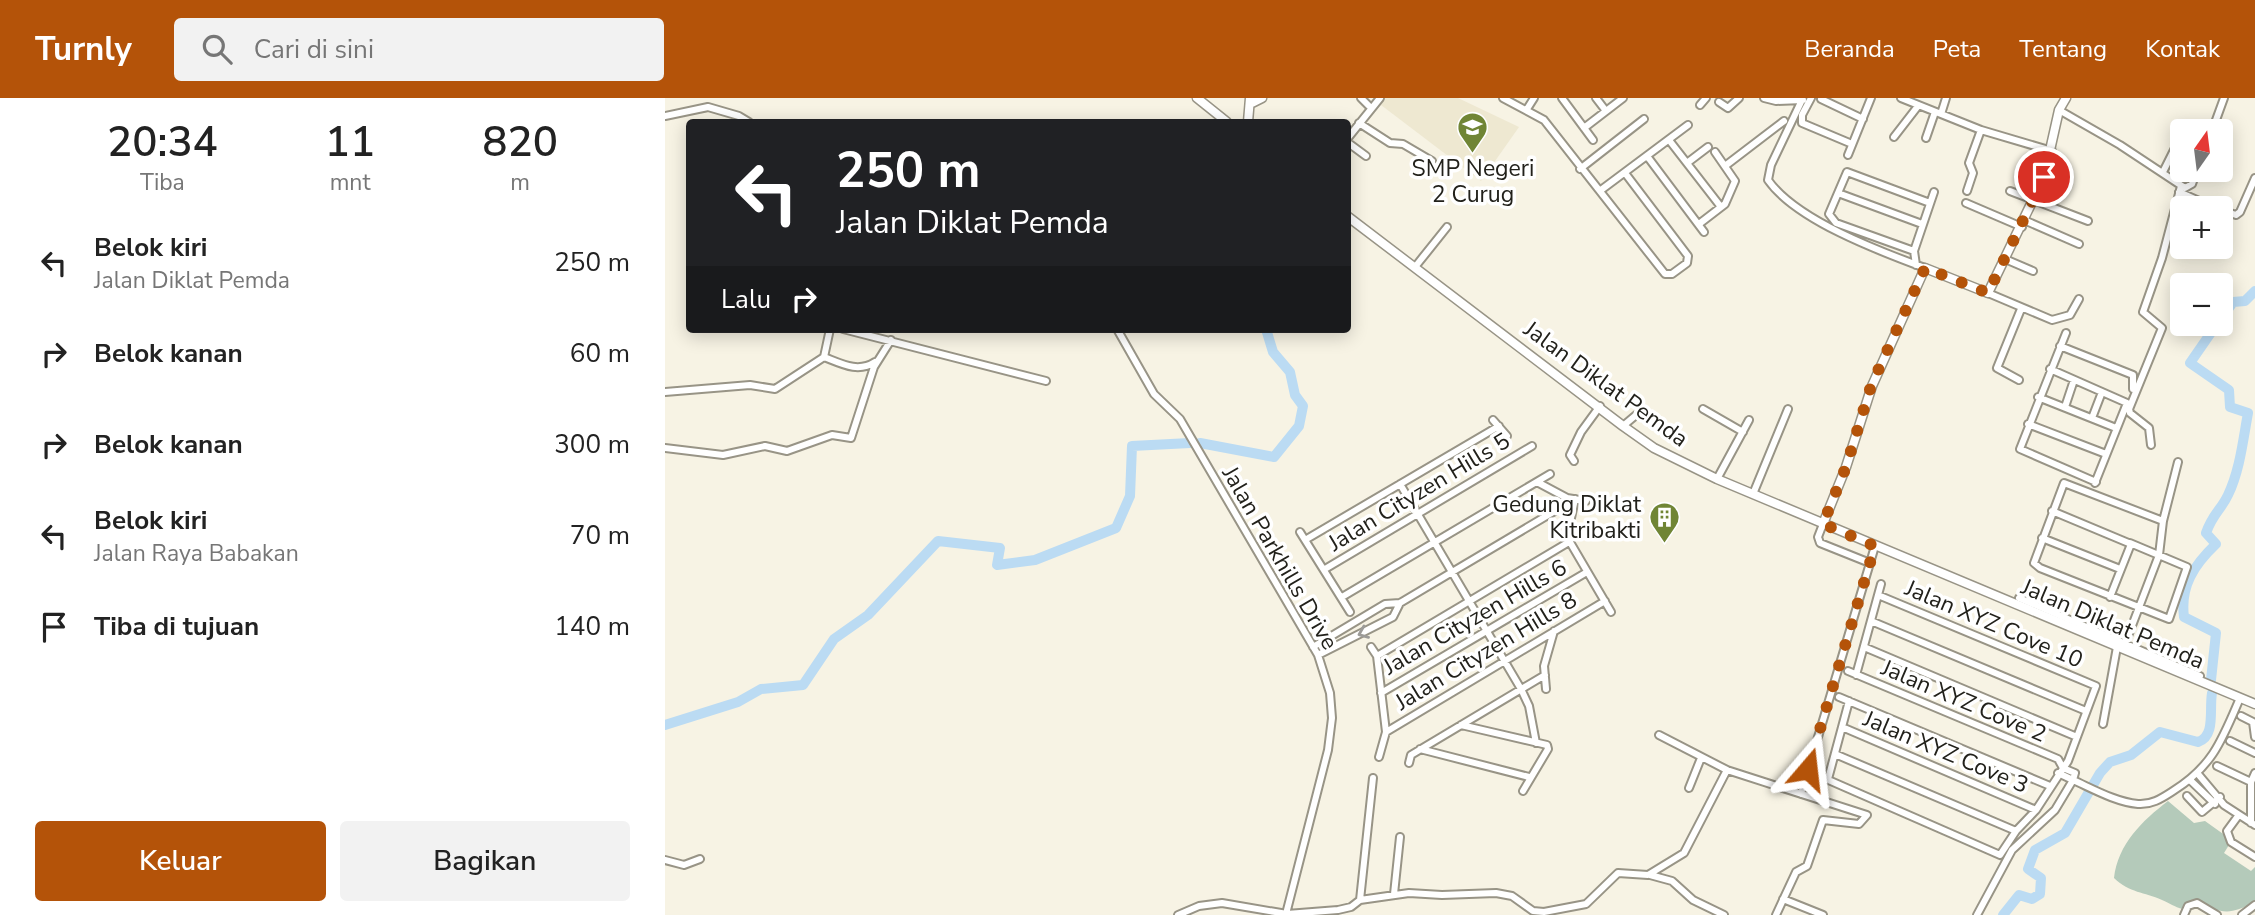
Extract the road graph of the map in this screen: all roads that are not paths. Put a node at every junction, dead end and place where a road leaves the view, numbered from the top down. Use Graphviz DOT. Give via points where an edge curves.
graph roads {
  1 [pos="1197,98"];
  2 [pos="1262,98"];
  3 [pos="1361,98"];
  4 [pos="1380,98"];
  5 [pos="1503,98"];
  6 [pos="1534,98"];
  7 [pos="1562,98"];
  8 [pos="1596,98"];
  9 [pos="1623,98"];
  10 [pos="1706,98"];
  11 [pos="1739,98"];
  12 [pos="1764,98"];
  13 [pos="1811,98"];
  14 [pos="1821,98"];
  15 [pos="1871,98"];
  16 [pos="1901,98"];
  17 [pos="1946,98"];
  18 [pos="2066,98"];
  19 [pos="2224,98"];
  20 [pos="1803,100"];
  21 [pos="1250,101"];
  22 [pos="1719,102"];
  23 [pos="1700,105"];
  24 [pos="1918,106"];
  25 [pos="1371,108"];
  26 [pos="1527,109"];
  27 [pos="2059,110"];
  28 [pos="1606,111"];
  29 [pos="1938,113"];
  30 [pos="665,116"];
  31 [pos="744,119"];
  32 [pos="1223,119"];
  33 [pos="1248,119"];
  34 [pos="1644,119"];
  35 [pos="1863,119"];
  36 [pos="2216,119"];
  37 [pos="1784,121"];
  38 [pos="1359,123"];
  39 [pos="1688,125"];
  40 [pos="1584,128"];
  41 [pos="1982,130"];
  42 [pos="1351,134"];
  43 [pos="1894,137"];
  44 [pos="1926,138"];
  45 [pos="1593,139"];
  46 [pos="1669,140"];
  47 [pos="1351,143"];
  48 [pos="1852,144"];
  49 [pos="1708,147"];
  50 [pos="2052,150"];
  51 [pos="1715,152"];
  52 [pos="1848,155"];
  53 [pos="1366,156"];
  54 [pos="1647,156"];
  55 [pos="2170,158"];
  56 [pos="1432,161"];
  57 [pos="1687,163"];
  58 [pos="1725,166"];
  59 [pos="1580,169"];
  60 [pos="2163,172"];
  61 [pos="1625,173"];
  62 [pos="2255,178"];
  63 [pos="2192,182"];
  64 [pos="2180,189"];
  65 [pos="1601,190"];
  66 [pos="1967,191"];
  67 [pos="2010,191"];
  68 [pos="1934,192"];
  69 [pos="1838,193"];
  70 [pos="2193,196"];
  71 [pos="2034,200"];
  72 [pos="1930,203"];
  73 [pos="1966,203"];
  74 [pos="1721,207"];
  75 [pos="2233,214"];
  76 [pos="1351,219"];
  77 [pos="2088,220"];
  78 [pos="2023,223"];
  79 [pos="1699,224"];
  80 [pos="1922,224"];
  81 [pos="1447,227"];
  82 [pos="1704,232"];
  83 [pos="2080,244"];
  84 [pos="1914,251"];
  85 [pos="2005,258"];
  86 [pos="1415,267"];
  87 [pos="1921,267"];
  88 [pos="2033,271"];
  89 [pos="1988,293"];
  90 [pos="2079,299"];
  91 [pos="2021,309"];
  92 [pos="829,333"];
  93 [pos="860,333"];
  94 [pos="1119,333"];
  95 [pos="2066,333"];
  96 [pos="891,340"];
  97 [pos="2060,346"];
  98 [pos="824,357"];
  99 [pos="879,360"];
  100 [pos="2050,369"];
  101 [pos="2019,380"];
  102 [pos="2074,380"];
  103 [pos="1046,381"];
  104 [pos="665,392"];
  105 [pos="2102,392"];
  106 [pos="2038,397"];
  107 [pos="2127,402"];
  108 [pos="1599,406"];
  109 [pos="2065,407"];
  110 [pos="1703,409"];
  111 [pos="1788,409"];
  112 [pos="1642,410"];
  113 [pos="2092,418"];
  114 [pos="1493,420"];
  115 [pos="1749,420"];
  116 [pos="2028,424"];
  117 [pos="1623,425"];
  118 [pos="1499,426"];
  119 [pos="2116,428"];
  120 [pos="1743,432"];
  121 [pos="1507,436"];
  122 [pos="2151,445"];
  123 [pos="1532,446"];
  124 [pos="665,448"];
  125 [pos="2106,454"];
  126 [pos="1574,461"];
  127 [pos="2178,462"];
  128 [pos="2069,471"];
  129 [pos="1550,474"];
  130 [pos="1717,480"];
  131 [pos="1537,482"];
  132 [pos="2096,482"];
  133 [pos="2064,483"];
  134 [pos="1400,484"];
  135 [pos="2092,492"];
  136 [pos="1753,494"];
  137 [pos="1575,499"];
  138 [pos="1586,501"];
  139 [pos="2052,512"];
  140 [pos="1418,513"];
  141 [pos="2163,521"];
  142 [pos="1823,524"];
  143 [pos="1300,533"];
  144 [pos="2042,538"];
  145 [pos="1305,540"];
  146 [pos="1435,542"];
  147 [pos="1569,542"];
  148 [pos="2130,543"];
  149 [pos="1875,546"];
  150 [pos="2159,555"];
  151 [pos="1870,562"];
  152 [pos="1325,569"];
  153 [pos="2120,569"];
  154 [pos="1452,572"];
  155 [pos="1587,572"];
  156 [pos="1881,584"];
  157 [pos="1878,595"];
  158 [pos="1342,597"];
  159 [pos="2110,597"];
  160 [pos="2019,598"];
  161 [pos="1469,601"];
  162 [pos="1605,601"];
  163 [pos="1400,603"];
  164 [pos="2138,608"];
  165 [pos="1350,612"];
  166 [pos="1611,612"];
  167 [pos="2052,615"];
  168 [pos="1871,621"];
  169 [pos="1487,631"];
  170 [pos="1554,631"];
  171 [pos="2122,646"];
  172 [pos="1313,647"];
  173 [pos="1371,647"];
  174 [pos="1864,648"];
  175 [pos="1318,655"];
  176 [pos="1377,656"];
  177 [pos="1505,661"];
  178 [pos="2159,661"];
  179 [pos="1847,671"];
  180 [pos="1856,674"];
  181 [pos="1545,675"];
  182 [pos="2200,676"];
  183 [pos="1521,689"];
  184 [pos="1546,690"];
  185 [pos="1381,693"];
  186 [pos="1839,697"];
  187 [pos="2240,698"];
  188 [pos="1849,701"];
  189 [pos="2255,704"];
  190 [pos="2086,711"];
  191 [pos="2241,716"];
  192 [pos="2103,724"];
  193 [pos="1461,725"];
  194 [pos="1842,727"];
  195 [pos="1386,732"];
  196 [pos="1659,735"];
  197 [pos="2077,737"];
  198 [pos="2255,737"];
  199 [pos="2230,741"];
  200 [pos="1537,743"];
  201 [pos="1420,750"];
  202 [pos="2255,752"];
  203 [pos="1835,754"];
  204 [pos="1379,757"];
  205 [pos="1701,758"];
  206 [pos="1409,763"];
  207 [pos="2217,766"];
  208 [pos="1727,770"];
  209 [pos="2060,771"];
  210 [pos="2255,773"];
  211 [pos="2198,774"];
  212 [pos="1817,775"];
  213 [pos="1529,777"];
  214 [pos="1373,778"];
  215 [pos="1828,779"];
  216 [pos="2073,780"];
  217 [pos="2190,780"];
  218 [pos="2251,782"];
  219 [pos="2050,786"];
  220 [pos="1689,788"];
  221 [pos="1523,791"];
  222 [pos="1801,794"];
  223 [pos="2187,796"];
  224 [pos="2220,797"];
  225 [pos="2212,804"];
  226 [pos="2224,805"];
  227 [pos="2036,810"];
  228 [pos="2238,816"];
  229 [pos="2253,824"];
  230 [pos="2016,831"];
  231 [pos="1400,837"];
  232 [pos="2255,858"];
  233 [pos="700,859"];
  234 [pos="665,860"];
  235 [pos="1648,875"];
  236 [pos="1394,894"];
  237 [pos="1783,899"];
  238 [pos="1360,900"];
  239 [pos="2255,905"];
  240 [pos="1285,913"];
  241 [pos="1178,915"];
  242 [pos="1724,915"];
  243 [pos="1776,915"];
  244 [pos="1823,915"];
  245 [pos="1977,915"];
  246 [pos="2183,915"];
  247 [pos="2217,915"];
  248 [pos="2242,915"];
  1 -- 32 [label="street"];
  2 -- 21 [label="street"];
  3 -- 25 [label="street"];
  4 -- 25 [label="street"];
  5 -- 26 [label="street"];
  6 -- 26 [label="street"];
  7 -- 40 [label="street"];
  8 -- 28 [label="street"];
  9 -- 28 [label="street"];
  10 -- 23 [label="street"];
  11 -- 22 [label="street" via="1728,108"];
  12 -- 20 [label="street"];
  13 -- 48 [label="street" via="1803,123"];
  14 -- 35 [label="street"];
  15 -- 35 [label="street"];
  16 -- 24 [label="street"];
  17 -- 29 [label="street"];
  18 -- 27 [label="street"];
  19 -- 36 [label="street"];
  20 -- 87 [label="street" via="1768,180 1801,213"];
  21 -- 33 [label="street"];
  24 -- 29 [label="street"];
  24 -- 43 [label="street"];
  25 -- 38 [label="street"];
  26 -- 59 [label="street" via="1544,120"];
  27 -- 50 [label="street"];
  27 -- 60 [label="street"];
  28 -- 40 [label="street"];
  29 -- 41 [label="street"];
  29 -- 44 [label="street"];
  30 -- 31 [label="street" via="708,107"];
  34 -- 59 [label="street"];
  35 -- 48 [label="street"];
  37 -- 58 [label="street"];
  38 -- 42 [label="street"];
  38 -- 56 [label="street"];
  39 -- 46 [label="street"];
  40 -- 45 [label="street"];
  41 -- 50 [label="street"];
  41 -- 66 [label="street" via="1969,163 1973,173"];
  46 -- 54 [label="street"];
  46 -- 57 [label="street"];
  47 -- 53 [label="street"];
  48 -- 52 [label="street"];
  49 -- 57 [label="street"];
  50 -- 71 [label="street"];
  51 -- 58 [label="street"];
  54 -- 61 [label="street"];
  54 -- 79 [label="street"];
  55 -- 60 [label="street"];
  57 -- 74 [label="street"];
  58 -- 74 [label="street" via="1735,181"];
  59 -- 65 [label="street"];
  60 -- 64 [label="street"];
  61 -- 65 [label="street"];
  61 -- 65 [label="street" via="1688,256 1687,263 1672,274 1665,274"];
  62 -- 75 [label="street" via="2240,212"];
  63 -- 64 [label="street"];
  64 -- 70 [label="street"];
  64 -- 122 [label="street" via="2143,312 2162,328 2129,409 2149,428"];
  67 -- 71 [label="street"];
  68 -- 72 [label="street"];
  69 -- 72 [label="street" via="1849,172"];
  69 -- 80 [label="street"];
  69 -- 84 [label="street" via="1831,219"];
  71 -- 77 [label="street"];
  71 -- 78 [label="street"];
  72 -- 80 [label="street"];
  73 -- 78 [label="street"];
  74 -- 79 [label="street"];
  76 -- 86 [label="street, Jalan Diklat Pemda"];
  78 -- 83 [label="street"];
  78 -- 85 [label="street"];
  79 -- 82 [label="street"];
  80 -- 84 [label="street"];
  81 -- 86 [label="street"];
  84 -- 87 [label="street"];
  85 -- 88 [label="street"];
  85 -- 89 [label="street"];
  86 -- 108 [label="street, Jalan Diklat Pemda"];
  87 -- 89 [label="street"];
  87 -- 142 [label="street" via="1871,386"];
  89 -- 91 [label="street"];
  90 -- 91 [label="street" via="2067,317 2052,320"];
  91 -- 101 [label="street" via="1997,368"];
  92 -- 98 [label="street"];
  93 -- 96 [label="street"];
  94 -- 172 [label="street, Jalan Parkhills Drive" via="1154,394 1180,419"];
  95 -- 97 [label="street"];
  96 -- 99 [label="street"];
  96 -- 103 [label="street"];
  97 -- 100 [label="street"];
  97 -- 107 [label="street" via="2133,375 2135,386"];
  98 -- 99 [label="street" via="853,368"];
  98 -- 104 [label="street" via="773,390 750,385"];
  99 -- 124 [label="street" via="851,438 832,435 787,451 765,446 723,455"];
  100 -- 102 [label="street"];
  100 -- 106 [label="street"];
  102 -- 105 [label="street"];
  102 -- 109 [label="street"];
  105 -- 107 [label="street"];
  105 -- 113 [label="street"];
  106 -- 109 [label="street"];
  106 -- 116 [label="street"];
  107 -- 119 [label="street"];
  108 -- 117 [label="street, Jalan Diklat Pemda"];
  108 -- 126 [label="street" via="1575,443 1570,454"];
  109 -- 113 [label="street"];
  110 -- 120 [label="street"];
  111 -- 136 [label="street"];
  112 -- 117 [label="street"];
  113 -- 119 [label="street"];
  114 -- 118 [label="street"];
  115 -- 120 [label="street"];
  116 -- 125 [label="street"];
  116 -- 128 [label="street" via="2020,449"];
  117 -- 130 [label="street, Jalan Diklat Pemda" via="1654,448"];
  118 -- 121 [label="street"];
  118 -- 134 [label="street"];
  119 -- 125 [label="street"];
  120 -- 130 [label="street"];
  123 -- 140 [label="street, Jalan Cityzen Hills 5"];
  125 -- 132 [label="street"];
  127 -- 141 [label="street"];
  128 -- 132 [label="street"];
  128 -- 133 [label="street"];
  129 -- 131 [label="street"];
  130 -- 136 [label="street, Jalan Diklat Pemda"];
  131 -- 137 [label="street"];
  131 -- 146 [label="street"];
  132 -- 135 [label="street"];
  133 -- 135 [label="street"];
  133 -- 139 [label="street"];
  134 -- 140 [label="street"];
  134 -- 145 [label="street"];
  135 -- 141 [label="street"];
  136 -- 142 [label="street, Jalan Diklat Pemda"];
  137 -- 138 [label="street"];
  137 -- 147 [label="street" via="1566,537"];
  137 -- 154 [label="street"];
  139 -- 144 [label="street"];
  139 -- 148 [label="street"];
  140 -- 146 [label="street"];
  140 -- 152 [label="street, Jalan Cityzen Hills 5"];
  141 -- 150 [label="street"];
  142 -- 149 [label="street, Jalan Diklat Pemda"];
  142 -- 151 [label="street" via="1820,543"];
  143 -- 145 [label="street"];
  144 -- 153 [label="street"];
  144 -- 159 [label="street" via="2035,565"];
  145 -- 152 [label="street"];
  146 -- 154 [label="street"];
  146 -- 158 [label="street"];
  147 -- 155 [label="street"];
  147 -- 161 [label="street"];
  148 -- 150 [label="street"];
  148 -- 153 [label="street"];
  149 -- 151 [label="street"];
  149 -- 167 [label="street, Jalan Diklat Pemda"];
  150 -- 164 [label="street"];
  150 -- 164 [label="street" via="2187,567 2170,618"];
  151 -- 222 [label="street"];
  152 -- 158 [label="street"];
  153 -- 159 [label="street"];
  154 -- 161 [label="street"];
  154 -- 163 [label="street"];
  155 -- 162 [label="street"];
  155 -- 169 [label="street, Jalan Cityzen Hills 6"];
  156 -- 157 [label="street"];
  157 -- 168 [label="street"];
  157 -- 190 [label="street, Jalan XYZ Cove 10" via="2096,686"];
  158 -- 165 [label="street"];
  159 -- 164 [label="street"];
  160 -- 167 [label="street"];
  161 -- 169 [label="street"];
  161 -- 176 [label="street"];
  162 -- 166 [label="street"];
  162 -- 170 [label="street, Jalan Cityzen Hills 8"];
  163 -- 172 [label="street" via="1385,604"];
  163 -- 175 [label="street, one-way" via="1393,617"];
  164 -- 171 [label="street"];
  167 -- 171 [label="street, Jalan Diklat Pemda"];
  168 -- 174 [label="street"];
  168 -- 190 [label="street"];
  169 -- 177 [label="street"];
  169 -- 185 [label="street, Jalan Cityzen Hills 6"];
  170 -- 177 [label="street, Jalan Cityzen Hills 8"];
  170 -- 181 [label="street"];
  171 -- 178 [label="street, Jalan Diklat Pemda"];
  171 -- 192 [label="street"];
  172 -- 175 [label="street, Jalan Parkhills Drive"];
  173 -- 176 [label="street"];
  174 -- 180 [label="street"];
  174 -- 197 [label="street"];
  175 -- 240 [label="street, Jalan Parkhills Drive" via="1330,694 1328,750"];
  176 -- 185 [label="street"];
  177 -- 183 [label="street"];
  177 -- 195 [label="street, Jalan Cityzen Hills 8"];
  178 -- 182 [label="street"];
  178 -- 187 [label="street, Jalan Diklat Pemda"];
  179 -- 180 [label="street, Jalan XYZ Cove 2"];
  180 -- 209 [label="street, Jalan XYZ Cove 2" via="2058,759"];
  181 -- 183 [label="street"];
  181 -- 184 [label="street"];
  183 -- 193 [label="street"];
  183 -- 200 [label="street"];
  185 -- 195 [label="street"];
  186 -- 188 [label="street"];
  187 -- 189 [label="street, Jalan Diklat Pemda"];
  187 -- 211 [label="street" via="2221,741"];
  188 -- 194 [label="street"];
  188 -- 219 [label="street"];
  190 -- 197 [label="street"];
  191 -- 198 [label="street" via="2253,722"];
  193 -- 200 [label="street"];
  193 -- 201 [label="street"];
  194 -- 203 [label="street"];
  194 -- 227 [label="street, Jalan XYZ Cove 3"];
  195 -- 204 [label="street"];
  196 -- 205 [label="street"];
  197 -- 209 [label="street"];
  199 -- 202 [label="street"];
  200 -- 213 [label="street" via="1548,749"];
  201 -- 206 [label="street"];
  201 -- 213 [label="street"];
  203 -- 215 [label="street"];
  203 -- 230 [label="street"];
  205 -- 208 [label="street"];
  205 -- 220 [label="street"];
  207 -- 218 [label="street"];
  208 -- 222 [label="street"];
  208 -- 235 [label="street" via="1684,853"];
  209 -- 216 [label="street, Jalan XYZ Cove 2" via="2075,773"];
  209 -- 219 [label="street"];
  210 -- 218 [label="street"];
  211 -- 217 [label="street"];
  211 -- 224 [label="street"];
  212 -- 215 [label="street"];
  213 -- 221 [label="street"];
  214 -- 238 [label="street"];
  215 -- 230 [label="street" via="2000,855"];
  216 -- 217 [label="street" via="2121,801 2148,804"];
  216 -- 245 [label="street" via="2055,810 2012,850"];
  217 -- 225 [label="street"];
  218 -- 229 [label="street"];
  219 -- 227 [label="street"];
  222 -- 237 [label="street" via="1867,815 1859,824 1823,820 1807,866 1797,871"];
  223 -- 225 [label="street" via="2202,811"];
  224 -- 225 [label="street"];
  224 -- 226 [label="street"];
  225 -- 226 [label="street"];
  226 -- 228 [label="street"];
  227 -- 230 [label="street"];
  228 -- 229 [label="street"];
  228 -- 232 [label="street" via="2227,831 2231,842"];
  231 -- 236 [label="street"];
  233 -- 234 [label="street" via="684,865"];
  235 -- 236 [label="street" via="1618,873 1586,904 1544,912 1496,893"];
  235 -- 242 [label="street" via="1672,881 1693,900"];
  236 -- 238 [label="street"];
  237 -- 243 [label="street"];
  237 -- 244 [label="street"];
  238 -- 240 [label="street" via="1338,910"];
  239 -- 248 [label="street"];
  240 -- 241 [label="street" via="1222,903"];
  246 -- 247 [label="street" via="2197,902"];
}
